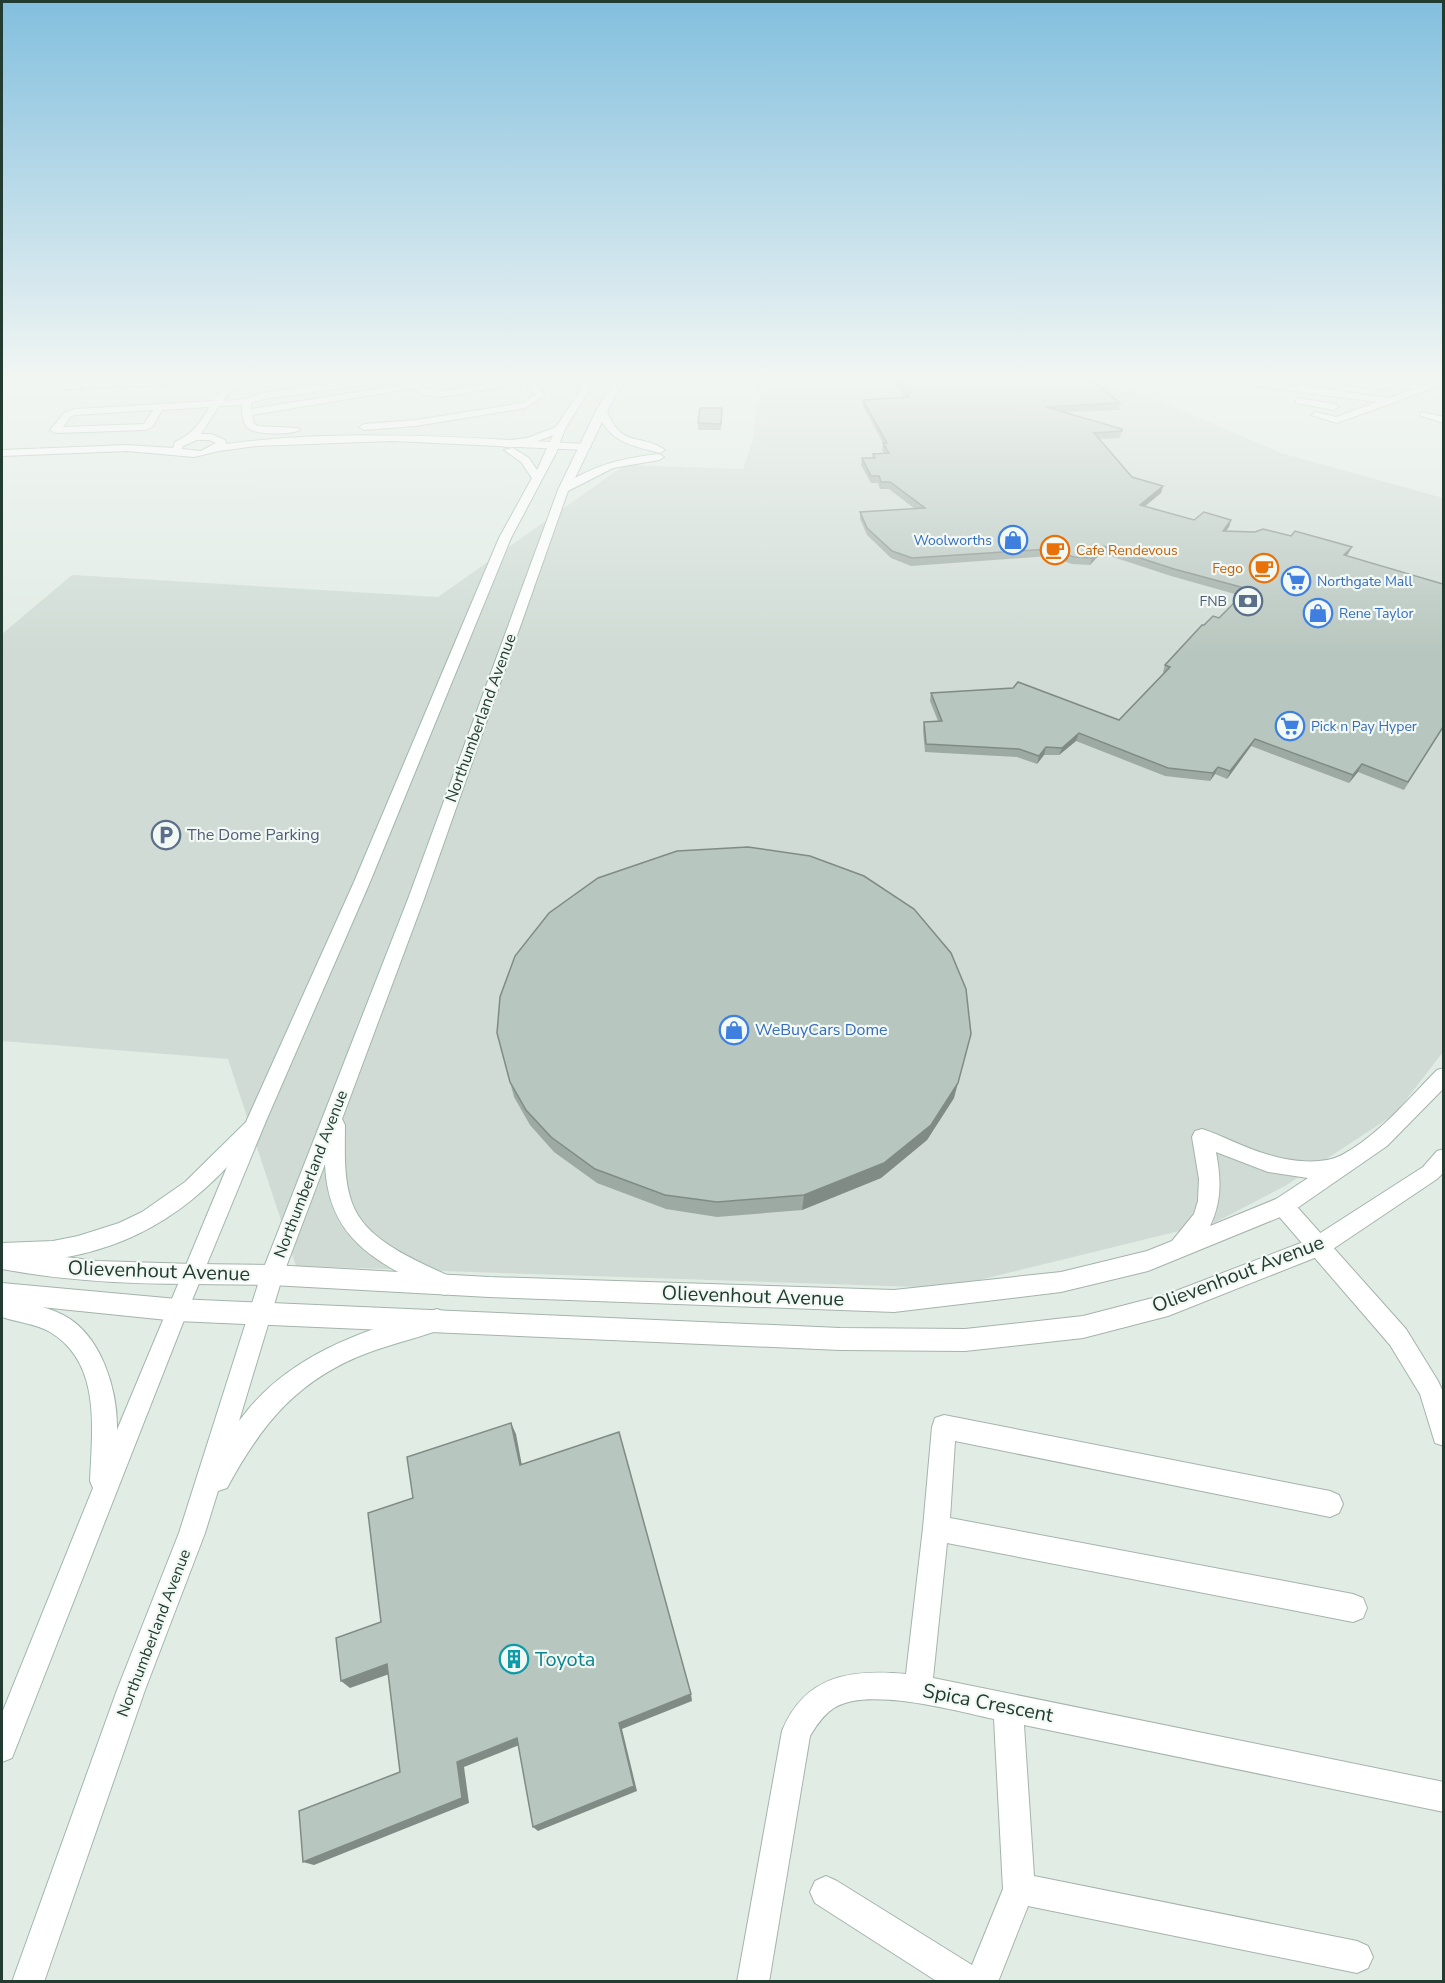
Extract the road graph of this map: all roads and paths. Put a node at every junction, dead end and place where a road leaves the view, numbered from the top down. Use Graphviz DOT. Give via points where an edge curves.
graph roads {
  1 [pos="531,470"];
  2 [pos="542,470"];
  3 [pos="574,470"];
  4 [pos="595,470"];
  5 [pos="537,478"];
  6 [pos="563,490"];
  7 [pos="1443,1075"];
  8 [pos="335,1114"];
  9 [pos="256,1121"];
  10 [pos="1443,1157"];
  11 [pos="1346,1163"];
  12 [pos="1283,1206"];
  13 [pos="1319,1246"];
  14 [pos="1179,1249"];
  15 [pos="2,1253"];
  16 [pos="2,1259"];
  17 [pos="192,1274"];
  18 [pos="272,1275"];
  19 [pos="445,1285"];
  20 [pos="2,1293"];
  21 [pos="2,1307"];
  22 [pos="177,1310"];
  23 [pos="260,1312"];
  24 [pos="437,1320"];
  25 [pos="1443,1434"];
  26 [pos="103,1491"];
  27 [pos="1330,1504"];
  28 [pos="936,1527"];
  29 [pos="192,1533"];
  30 [pos="1353,1608"];
  31 [pos="918,1689"];
  32 [pos="1008,1706"];
  33 [pos="2,1748"];
  34 [pos="1443,1797"];
  35 [pos="1019,1888"];
  36 [pos="826,1892"];
  37 [pos="1357,1957"];
  38 [pos="28,1982"];
  39 [pos="753,1982"];
  40 [pos="968,1982"];
  41 [pos="981,1982"];
  1 -- 5 [label="street"];
  2 -- 5 [label="street"];
  3 -- 6 [label="street, Northumberland Avenue"];
  4 -- 6 [label="street"];
  5 -- 9 [label="street" via="505,538 362,882"];
  6 -- 8 [label="street, Northumberland Avenue"];
  7 -- 11 [label="street, Olievenhout Avenue" via="1380,1140"];
  8 -- 18 [label="street, Northumberland Avenue"];
  8 -- 19 [label="street" via="337,1187 358,1232 387,1256"];
  9 -- 15 [label="street" via="193,1187 123,1232 74,1249"];
  9 -- 17 [label="street"];
  10 -- 13 [label="street, Olievenhout Avenue" via="1430,1173"];
  11 -- 12 [label="street, Olievenhout Avenue"];
  11 -- 14 [label="street" via="1323,1169 1287,1169 1202,1137 1209,1165 1209,1198 1202,1220"];
  12 -- 13 [label="street"];
  12 -- 14 [label="street, Olievenhout Avenue"];
  13 -- 24 [label="street, Olievenhout Avenue" via="1168,1305 1083,1327 965,1340 831,1339"];
  13 -- 25 [label="street" via="1398,1337 1430,1389"];
  14 -- 19 [label="street, Olievenhout Avenue" via="1148,1262 1061,1282 894,1301"];
  16 -- 17 [label="street, Olievenhout Avenue" via="35,1266 134,1274"];
  17 -- 18 [label="street, Olievenhout Avenue"];
  17 -- 22 [label="street"];
  18 -- 19 [label="street, Olievenhout Avenue"];
  18 -- 23 [label="street, Northumberland Avenue"];
  20 -- 22 [label="street, Olievenhout Avenue"];
  21 -- 26 [label="street" via="57,1323 85,1349 97,1376 105,1411"];
  22 -- 23 [label="street, Olievenhout Avenue"];
  22 -- 26 [label="street"];
  23 -- 24 [label="street, Olievenhout Avenue"];
  23 -- 29 [label="street, Northumberland Avenue"];
  24 -- 29 [label="street" via="372,1338 330,1355 297,1376 242,1434"];
  26 -- 33 [label="street"];
  27 -- 28 [label="street" via="944,1426"];
  28 -- 30 [label="street"];
  28 -- 31 [label="street"];
  29 -- 38 [label="street, Northumberland Avenue" via="131,1690"];
  31 -- 32 [label="street, Spica Crescent"];
  31 -- 39 [label="street, Spica Crescent" via="862,1685 836,1691 813,1707 796,1731"];
  32 -- 34 [label="street, Spica Crescent"];
  32 -- 35 [label="street"];
  35 -- 37 [label="street"];
  35 -- 41 [label="street"];
  36 -- 40 [label="street"];
}
